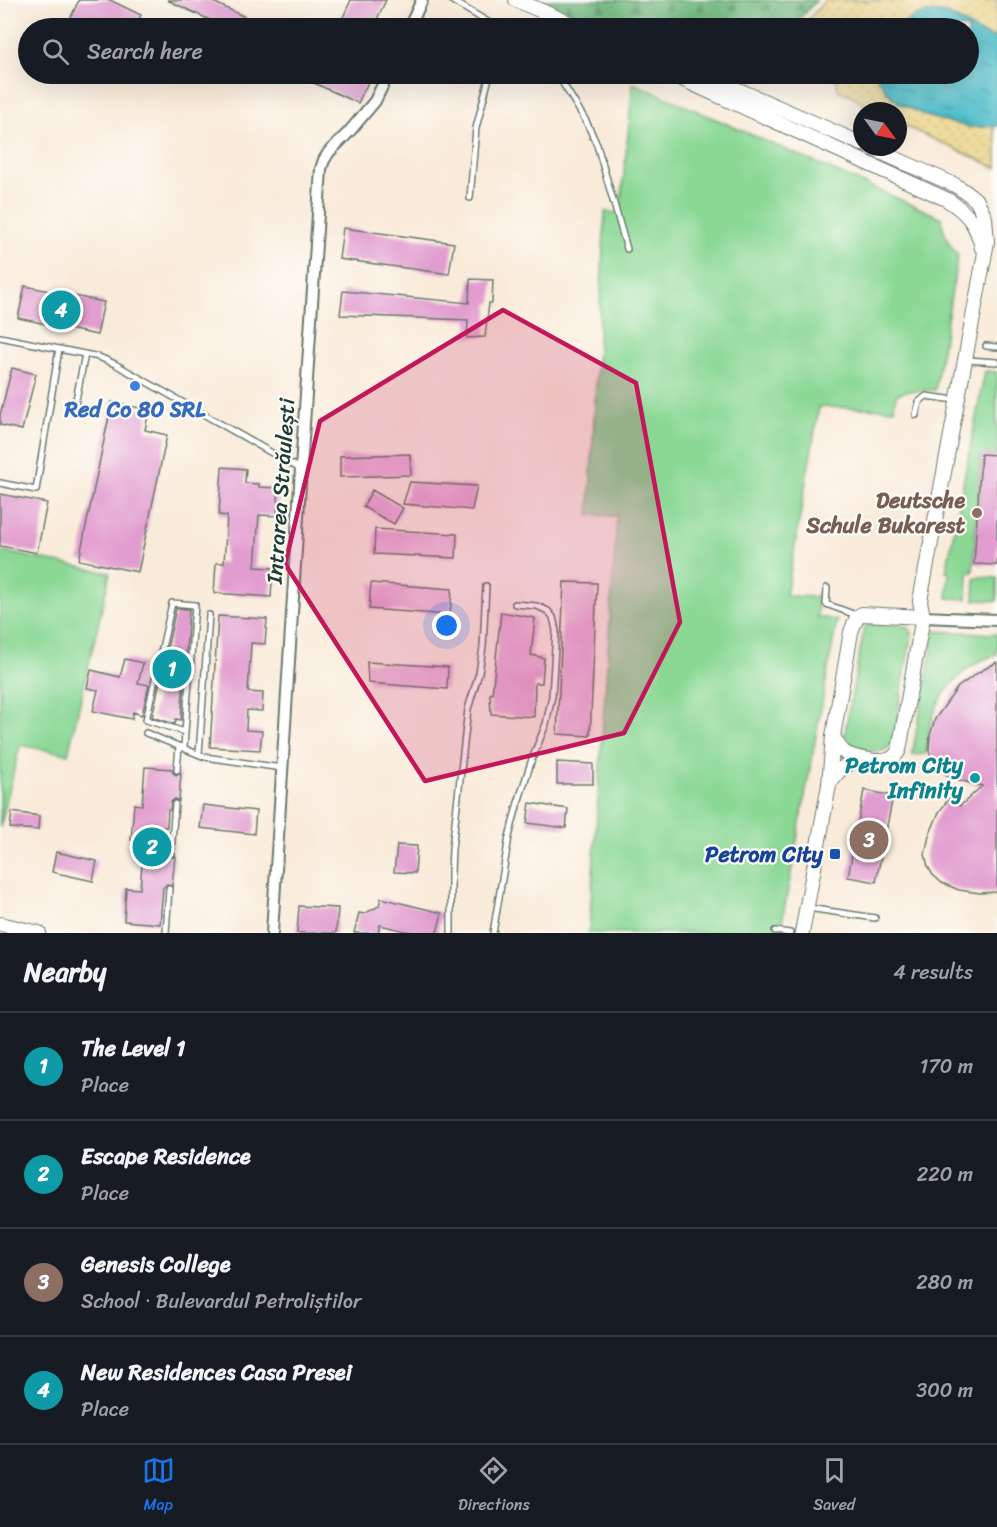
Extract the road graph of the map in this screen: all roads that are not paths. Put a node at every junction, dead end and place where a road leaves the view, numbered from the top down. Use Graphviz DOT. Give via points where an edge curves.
graph roads {
  1 [pos="422,0"];
  2 [pos="451,0"];
  3 [pos="516,0"];
  4 [pos="414,18"];
  5 [pos="480,18"];
  6 [pos="558,18"];
  7 [pos="383,84"];
  8 [pos="487,84"];
  9 [pos="562,84"];
  10 [pos="693,84"];
  11 [pos="725,84"];
  12 [pos="853,140"];
  13 [pos="889,156"];
  14 [pos="893,158"];
  15 [pos="886,173"];
  16 [pos="470,198"];
  17 [pos="976,201"];
  18 [pos="972,221"];
  19 [pos="627,249"];
  20 [pos="984,259"];
  21 [pos="0,337"];
  22 [pos="986,346"];
  23 [pos="997,347"];
  24 [pos="59,349"];
  25 [pos="85,354"];
  26 [pos="965,359"];
  27 [pos="997,362"];
  28 [pos="957,400"];
  29 [pos="75,410"];
  30 [pos="916,415"];
  31 [pos="301,469"];
  32 [pos="0,483"];
  33 [pos="486,586"];
  34 [pos="828,588"];
  35 [pos="515,604"];
  36 [pos="209,615"];
  37 [pos="858,616"];
  38 [pos="923,617"];
  39 [pos="997,620"];
  40 [pos="185,732"];
  41 [pos="146,733"];
  42 [pos="833,736"];
  43 [pos="181,747"];
  44 [pos="199,754"];
  45 [pos="862,759"];
  46 [pos="282,768"];
  47 [pos="177,770"];
  48 [pos="829,785"];
  49 [pos="175,804"];
  50 [pos="171,853"];
  51 [pos="169,889"];
  52 [pos="807,908"];
  53 [pos="874,918"];
  54 [pos="0,924"];
  55 [pos="21,931"];
  56 [pos="776,931"];
  57 [pos="39,933"];
  58 [pos="166,933"];
  59 [pos="272,933"];
  60 [pos="451,933"];
  61 [pos="493,933"];
  62 [pos="790,933"];
  63 [pos="802,933"];
  1 -- 4 [label="street"];
  2 -- 5 [label="lane"];
  3 -- 6 [label="street"];
  7 -- 31 [label="street, Intrarea Străulești" via="375,101 329,152 321,169"];
  8 -- 16 [label="lane" via="476,128"];
  9 -- 19 [label="lane" via="597,146"];
  10 -- 15 [label="street"];
  11 -- 12 [label="street"];
  13 -- 14 [label="street"];
  14 -- 15 [label="street"];
  14 -- 17 [label="street" via="955,185"];
  15 -- 18 [label="street" via="946,200"];
  17 -- 18 [label="street"];
  17 -- 20 [label="street" via="987,224"];
  18 -- 20 [label="street" via="980,236"];
  20 -- 26 [label="street"];
  21 -- 24 [label="lane"];
  22 -- 23 [label="lane"];
  24 -- 25 [label="lane"];
  24 -- 32 [label="lane" via="36,490"];
  25 -- 29 [label="lane"];
  25 -- 31 [label="lane" via="115,364"];
  26 -- 27 [label="lane"];
  26 -- 28 [label="street"];
  28 -- 30 [label="lane" via="926,396"];
  28 -- 38 [label="street" via="921,601"];
  31 -- 46 [label="street, Intrarea Străulești"];
  33 -- 60 [label="lane" via="483,647 468,709 452,849"];
  34 -- 37 [label="lane" via="826,604"];
  35 -- 61 [label="lane" via="537,606 553,617 556,632 552,696 511,826"];
  36 -- 44 [label="lane"];
  37 -- 38 [label="street"];
  37 -- 42 [label="street" via="851,633"];
  38 -- 39 [label="street"];
  38 -- 45 [label="street" via="899,750 887,760"];
  40 -- 40 [label="lane" via="195,605 172,603 146,720"];
  40 -- 43 [label="lane"];
  41 -- 43 [label="lane"];
  42 -- 45 [label="street" via="846,754"];
  42 -- 48 [label="street"];
  43 -- 44 [label="lane"];
  43 -- 47 [label="lane"];
  44 -- 46 [label="lane"];
  45 -- 48 [label="street" via="845,765"];
  46 -- 59 [label="street, Intrarea Străulești"];
  48 -- 52 [label="street"];
  49 -- 50 [label="lane"];
  51 -- 58 [label="lane"];
  52 -- 53 [label="lane"];
  52 -- 63 [label="street"];
  54 -- 55 [label="street"];
  55 -- 57 [label="street"];
  56 -- 62 [label="lane"];
}
